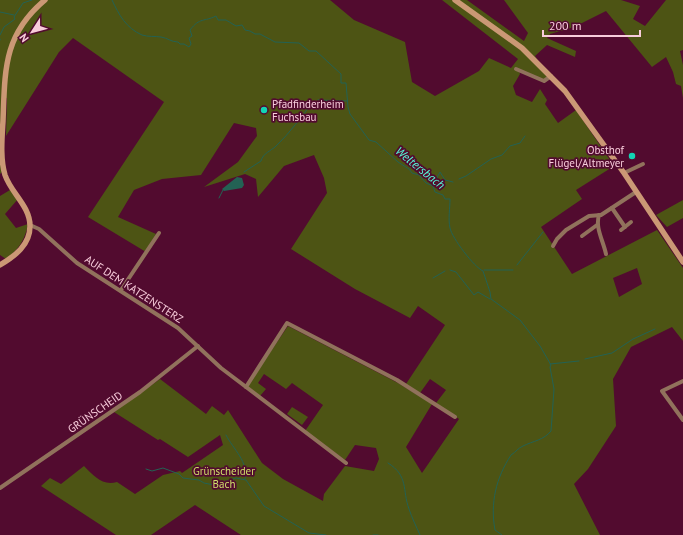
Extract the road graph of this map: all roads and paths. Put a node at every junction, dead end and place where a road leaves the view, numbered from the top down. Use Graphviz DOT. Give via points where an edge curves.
graph roads {
  1 [pos="45,0"];
  2 [pos="455,0"];
  3 [pos="516,70"];
  4 [pos="551,76"];
  5 [pos="643,164"];
  6 [pos="624,173"];
  7 [pos="636,192"];
  8 [pos="612,208"];
  9 [pos="599,215"];
  10 [pos="632,222"];
  11 [pos="30,225"];
  12 [pos="597,225"];
  13 [pos="159,233"];
  14 [pos="582,236"];
  15 [pos="553,246"];
  16 [pos="606,254"];
  17 [pos="683,262"];
  18 [pos="0,265"];
  19 [pos="121,290"];
  20 [pos="198,346"];
  21 [pos="683,381"];
  22 [pos="246,387"];
  23 [pos="455,417"];
  24 [pos="683,420"];
  25 [pos="346,463"];
  26 [pos="0,488"];
  1 -- 11 [label="main road" via="21,24 9,51 5,68 2,137 4,173 28,213"];
  2 -- 4 [label="main road" via="522,48"];
  3 -- 4 [label="street" via="544,81"];
  4 -- 6 [label="main road"];
  5 -- 6 [label="street"];
  6 -- 7 [label="main road"];
  7 -- 8 [label="street"];
  7 -- 17 [label="main road"];
  8 -- 9 [label="street"];
  8 -- 10 [label="street" via="623,228"];
  9 -- 12 [label="street"];
  9 -- 15 [label="street" via="589,216 566,230"];
  11 -- 18 [label="main road" via="23,247"];
  11 -- 19 [label="street, AUF DEM KATZENSTERZ" via="39,229 71,258"];
  12 -- 14 [label="street"];
  12 -- 16 [label="street"];
  13 -- 19 [label="street"];
  19 -- 20 [label="street, AUF DEM KATZENSTERZ" via="168,320"];
  20 -- 22 [label="street, AUF DEM KATZENSTERZ"];
  20 -- 26 [label="street, GRÜNSCHEID" via="140,392"];
  21 -- 24 [label="street" via="662,391"];
  22 -- 23 [label="street" via="287,323 397,380"];
  22 -- 25 [label="street, AUF DEM KATZENSTERZ"];
}
